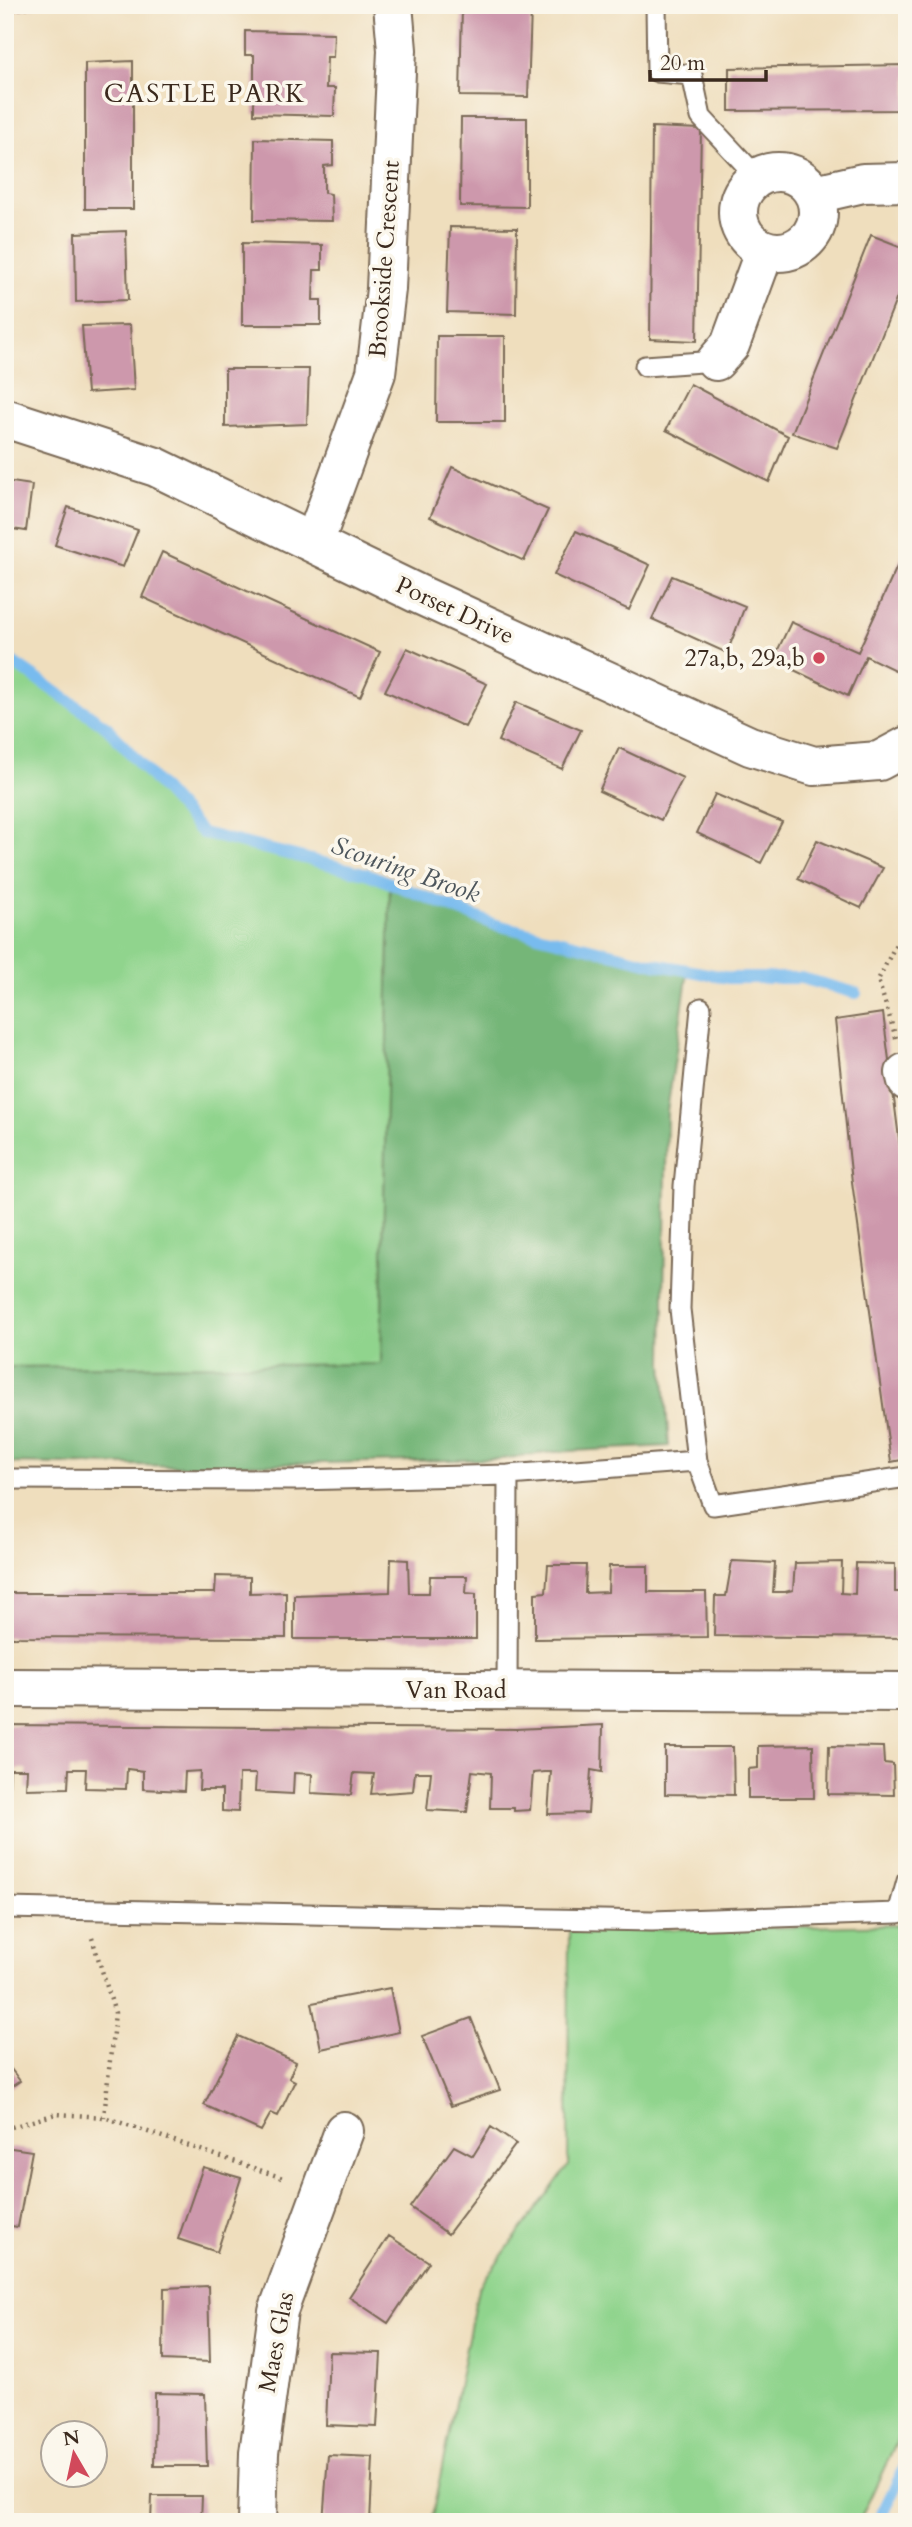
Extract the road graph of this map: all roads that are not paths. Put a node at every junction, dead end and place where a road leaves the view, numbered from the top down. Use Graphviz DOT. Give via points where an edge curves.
graph roads {
  1 [pos="393,5"];
  2 [pos="656,5"];
  3 [pos="757,177"];
  4 [pos="907,182"];
  5 [pos="815,194"];
  6 [pos="765,250"];
  7 [pos="716,361"];
  8 [pos="645,366"];
  9 [pos="5,418"];
  10 [pos="314,543"];
  11 [pos="907,746"];
  12 [pos="701,1008"];
  13 [pos="696,1461"];
  14 [pos="508,1475"];
  15 [pos="907,1477"];
  16 [pos="5,1479"];
  17 [pos="5,1688"];
  18 [pos="507,1690"];
  19 [pos="907,1692"];
  20 [pos="907,1881"];
  21 [pos="5,1908"];
  22 [pos="344,2131"];
  23 [pos="257,2522"];
  1 -- 10 [label="street, Brookside Crescent" via="397,50 386,289 376,373"];
  2 -- 3 [label="lane" via="657,72 692,75 701,117"];
  3 -- 5 [label="street" via="769,172 796,175"];
  3 -- 6 [label="street" via="740,197 737,211 745,236"];
  4 -- 5 [label="street" via="863,183"];
  5 -- 6 [label="street" via="818,220 804,243 780,253"];
  6 -- 7 [label="street" via="730,345"];
  7 -- 8 [label="lane"];
  9 -- 10 [label="street, Porset Drive" via="156,467"];
  10 -- 11 [label="street, Porset Drive" via="750,746 814,766 879,761"];
  12 -- 13 [label="lane" via="684,1186 680,1309"];
  13 -- 14 [label="lane"];
  13 -- 15 [label="lane" via="713,1505"];
  14 -- 16 [label="lane"];
  14 -- 18 [label="lane"];
  17 -- 18 [label="street, Van Road"];
  18 -- 19 [label="street, Van Road"];
  20 -- 21 [label="lane" via="898,1913 652,1921"];
  22 -- 23 [label="street, Maes Glas" via="278,2311 260,2441"];
}
